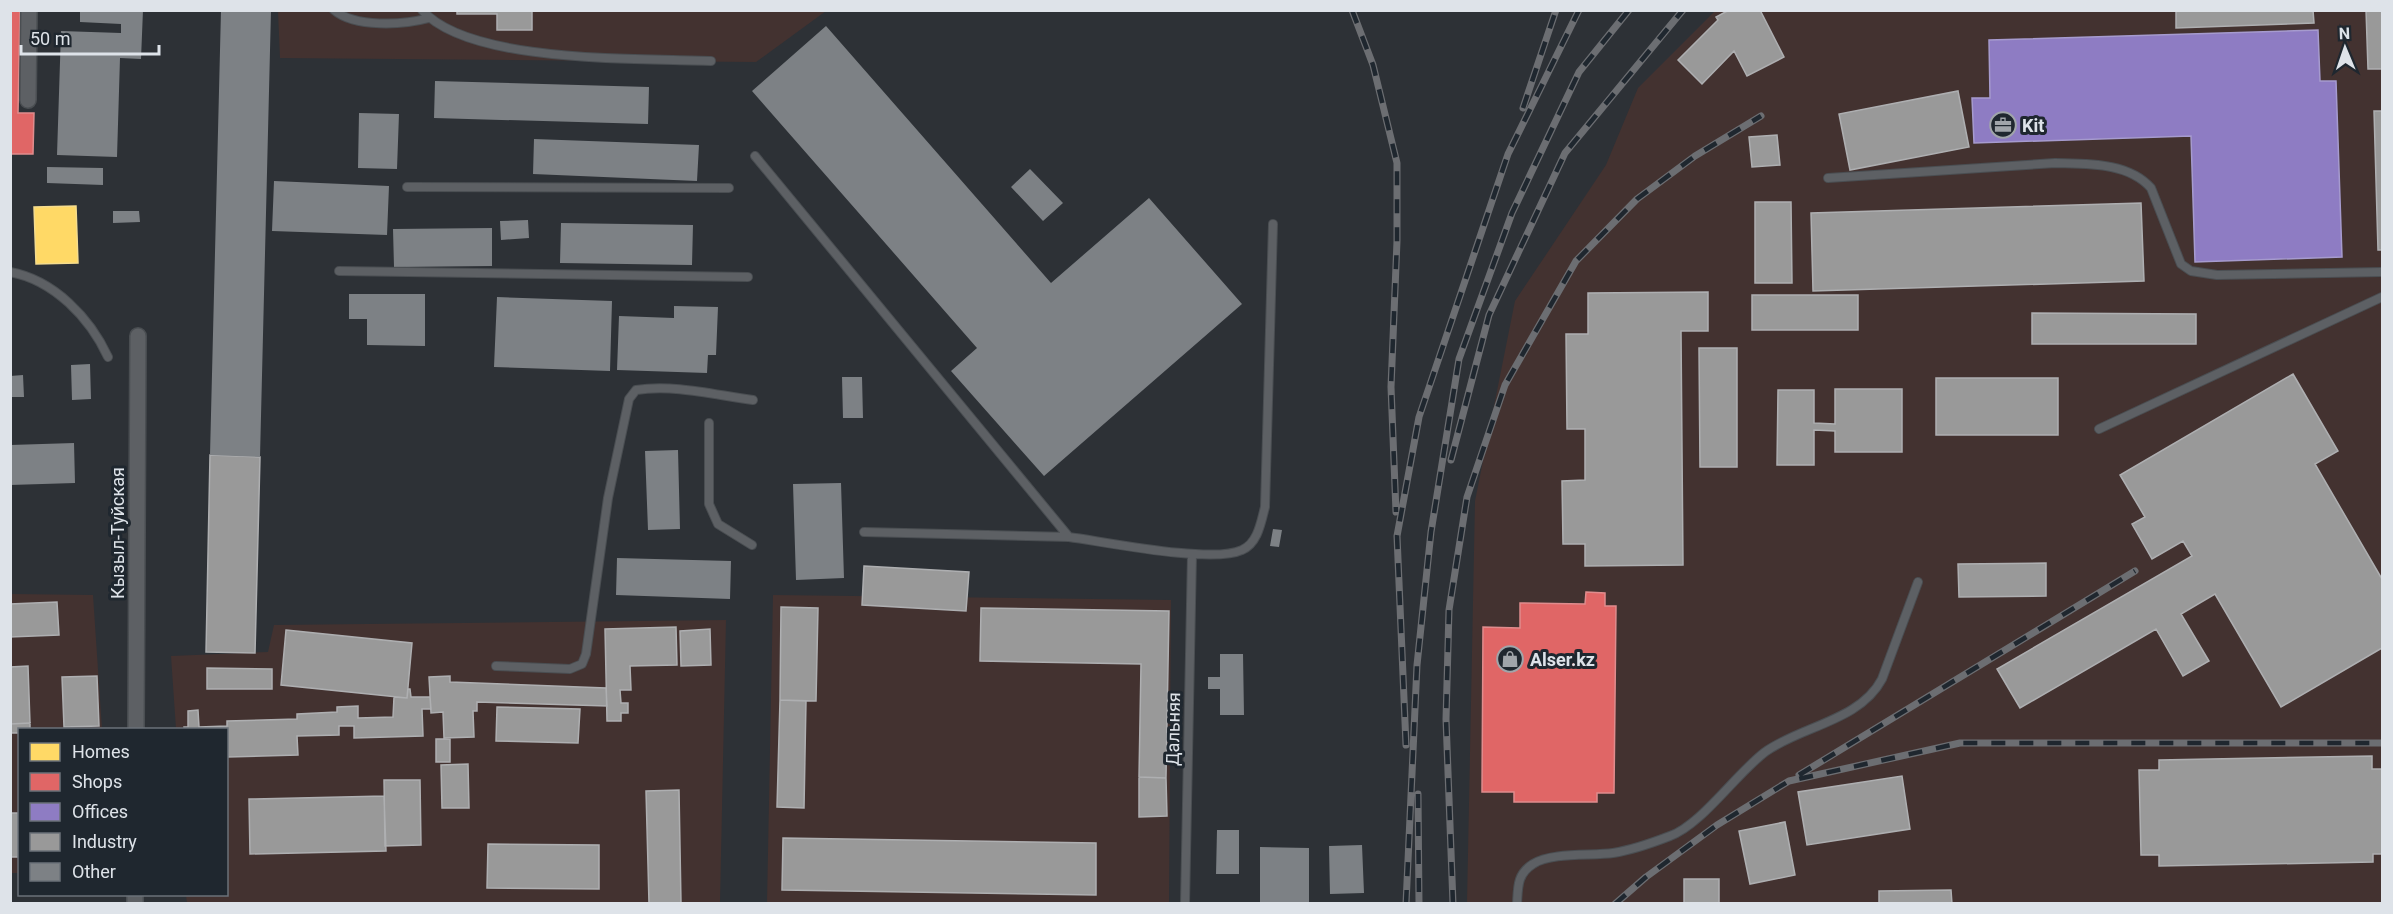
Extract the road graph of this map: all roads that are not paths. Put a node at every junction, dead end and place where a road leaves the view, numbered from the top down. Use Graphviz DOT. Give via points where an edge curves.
graph roads {
  1 [pos="29,10"];
  2 [pos="334,10"];
  3 [pos="422,10"];
  4 [pos="429,18"];
  5 [pos="711,61"];
  6 [pos="28,100"];
  7 [pos="755,156"];
  8 [pos="1828,178"];
  9 [pos="407,187"];
  10 [pos="729,188"];
  11 [pos="1274,224"];
  12 [pos="339,271"];
  13 [pos="10,272"];
  14 [pos="2382,272"];
  15 [pos="748,277"];
  16 [pos="2382,297"];
  17 [pos="138,336"];
  18 [pos="108,357"];
  19 [pos="753,400"];
  20 [pos="709,423"];
  21 [pos="2098,429"];
  22 [pos="864,532"];
  23 [pos="1069,537"];
  24 [pos="752,545"];
  25 [pos="1192,554"];
  26 [pos="1918,582"];
  27 [pos="496,666"];
  28 [pos="136,728"];
  29 [pos="1185,903"];
  30 [pos="1517,903"];
  1 -- 6 [label="street"];
  2 -- 4 [label="lane" via="356,20 379,23 409,24"];
  3 -- 4 [label="lane"];
  4 -- 5 [label="lane" via="448,32 481,43 534,52"];
  7 -- 23 [label="lane"];
  8 -- 14 [label="lane" via="2029,164 2110,167 2132,173 2151,188 2181,264 2191,271 2217,275"];
  9 -- 10 [label="lane"];
  11 -- 25 [label="lane" via="1261,523 1244,550 1228,555"];
  12 -- 15 [label="lane"];
  13 -- 18 [label="lane" via="26,274 56,292 90,326"];
  16 -- 21 [label="lane"];
  17 -- 28 [label="street, Кызыл-Туйская"];
  19 -- 27 [label="lane" via="674,389 636,390 629,399 608,498 582,664 570,669"];
  20 -- 24 [label="lane" via="710,504 718,525"];
  22 -- 23 [label="lane"];
  23 -- 25 [label="lane"];
  25 -- 29 [label="lane, Дальняя"];
  26 -- 30 [label="lane" via="1882,679 1875,693 1861,705 1766,752 1674,835 1623,851 1551,858 1532,864 1518,883"];
}
